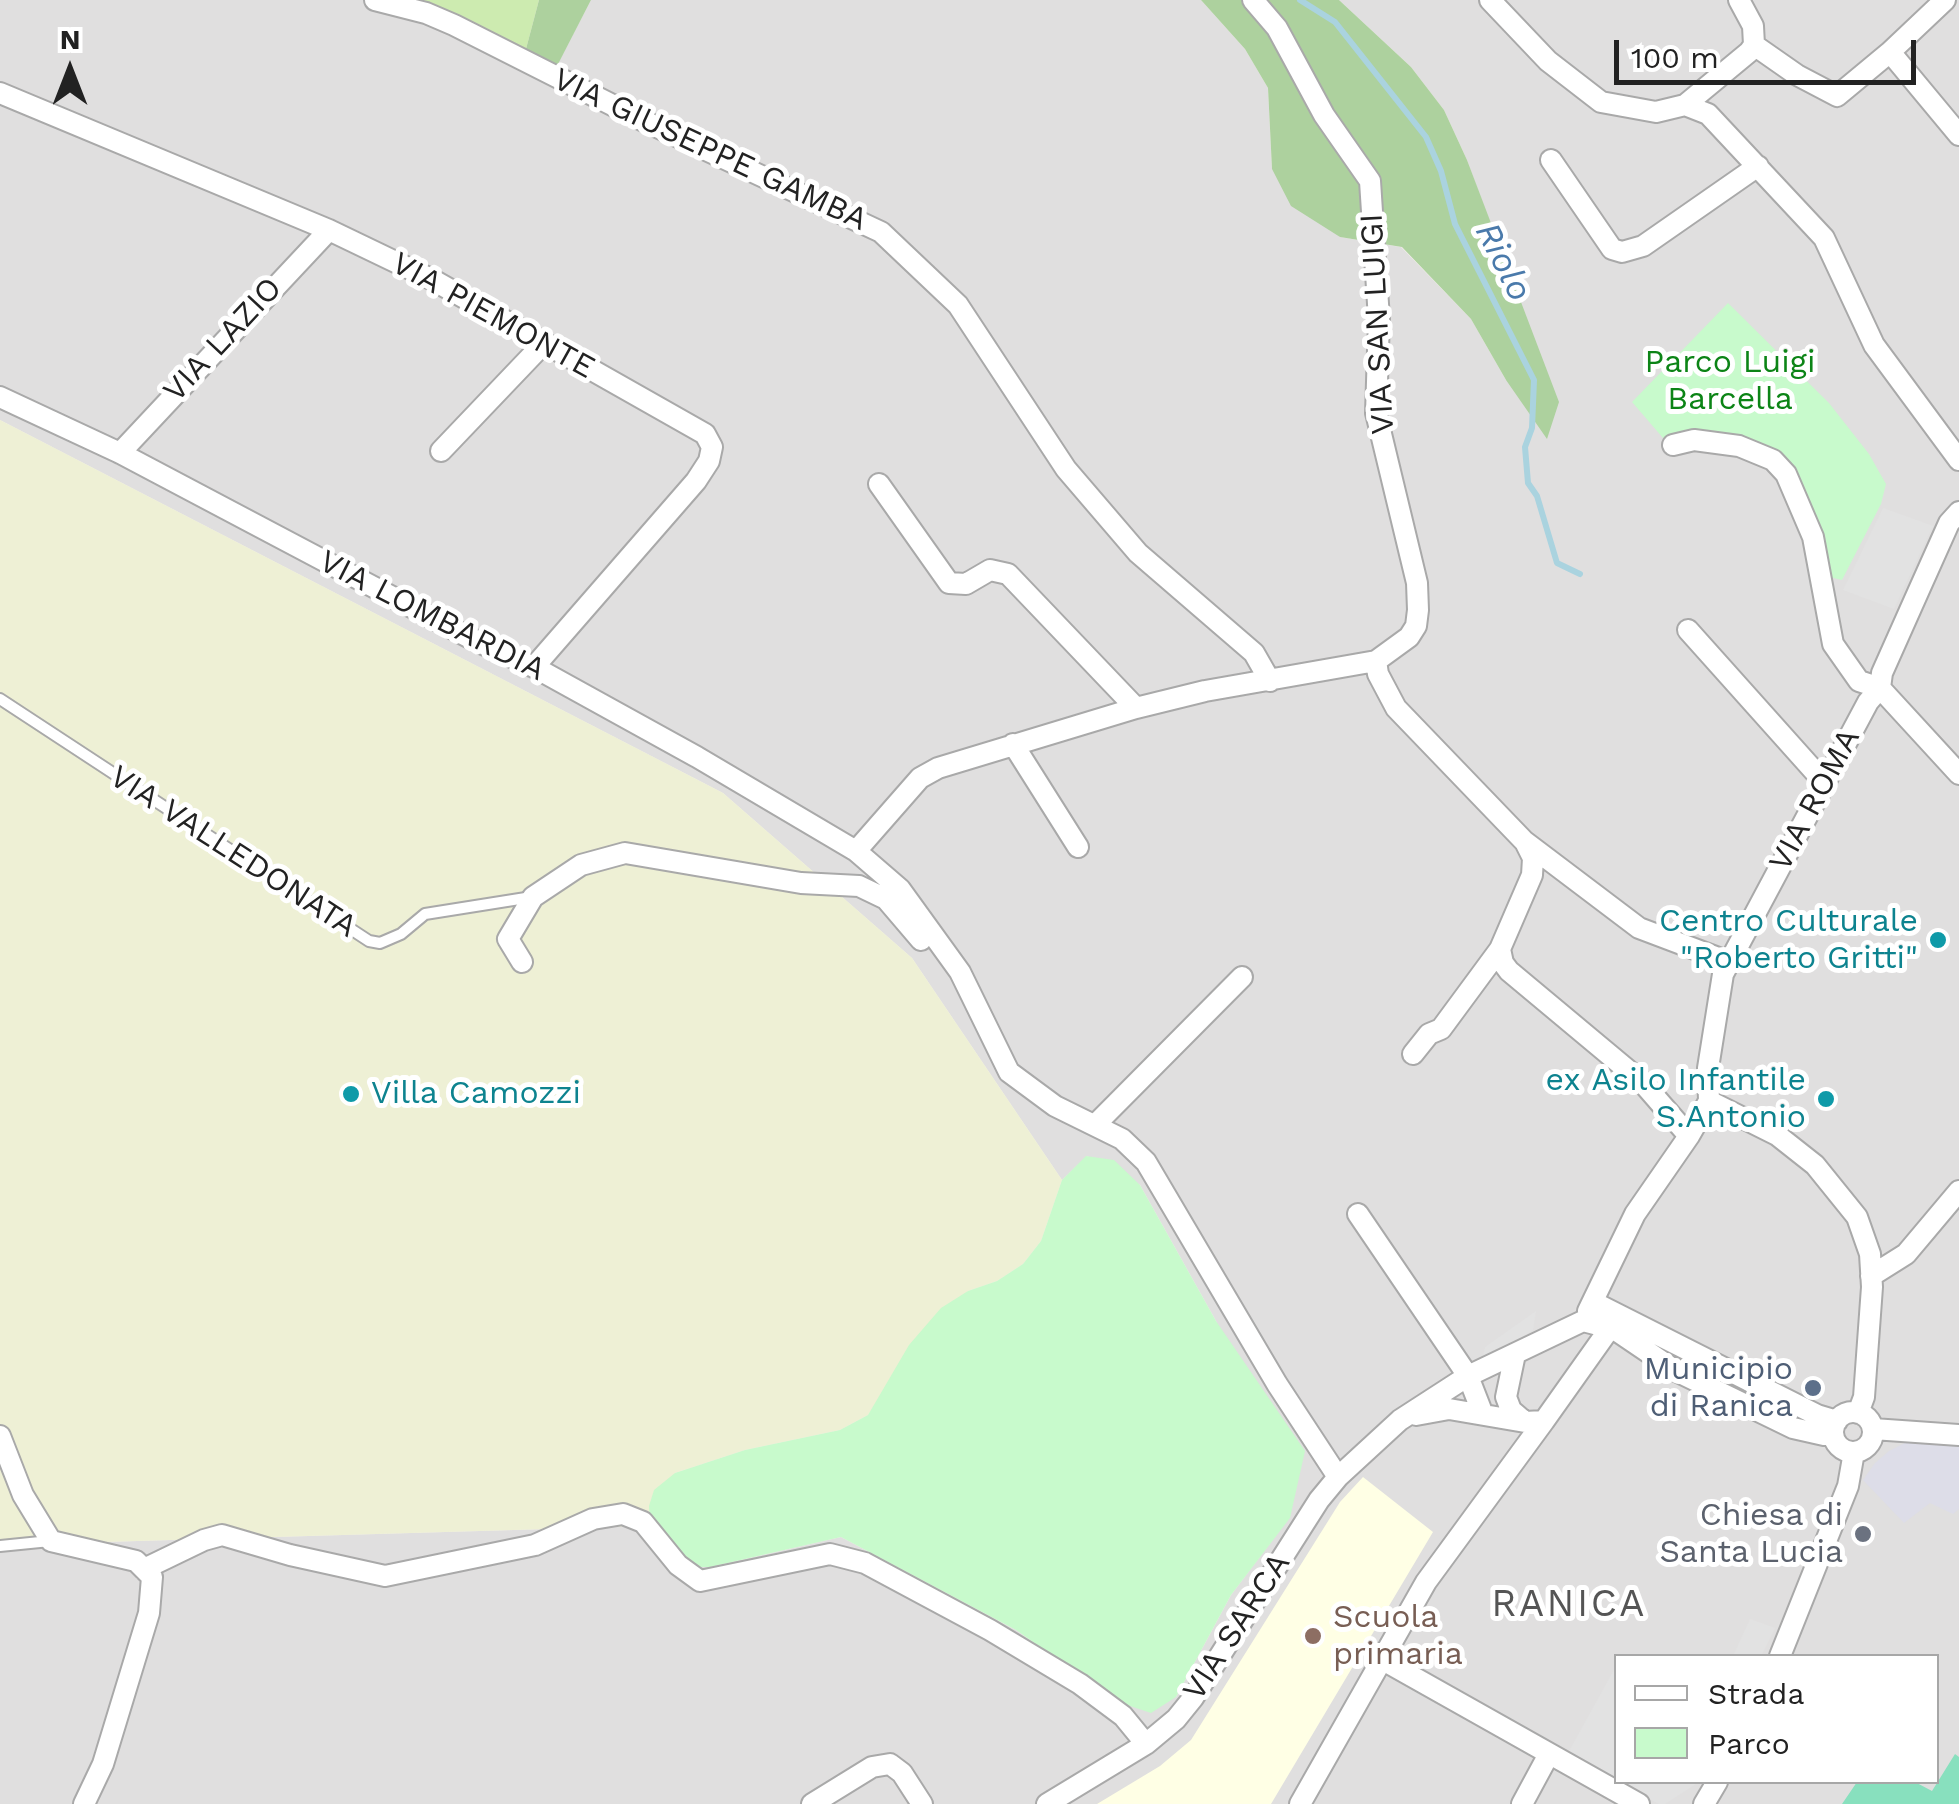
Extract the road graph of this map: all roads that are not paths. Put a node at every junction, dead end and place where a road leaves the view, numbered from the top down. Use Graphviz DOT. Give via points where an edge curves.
graph roads {
  1 [pos="375,0"];
  2 [pos="1253,0"];
  3 [pos="1490,0"];
  4 [pos="1739,0"];
  5 [pos="1945,0"];
  6 [pos="1754,45"];
  7 [pos="1890,52"];
  8 [pos="0,93"];
  9 [pos="1685,104"];
  10 [pos="1959,135"];
  11 [pos="1551,160"];
  12 [pos="1758,166"];
  13 [pos="330,230"];
  14 [pos="544,343"];
  15 [pos="0,397"];
  16 [pos="1673,445"];
  17 [pos="441,451"];
  18 [pos="120,453"];
  19 [pos="1959,460"];
  20 [pos="879,484"];
  21 [pos="1959,512"];
  22 [pos="1688,630"];
  23 [pos="1376,661"];
  24 [pos="534,667"];
  25 [pos="1270,681"];
  26 [pos="1880,688"];
  27 [pos="0,699"];
  28 [pos="1136,708"];
  29 [pos="1013,744"];
  30 [pos="1959,774"];
  31 [pos="1824,782"];
  32 [pos="1524,840"];
  33 [pos="1078,847"];
  34 [pos="856,851"];
  35 [pos="1563,870"];
  36 [pos="1532,874"];
  37 [pos="533,897"];
  38 [pos="1500,948"];
  39 [pos="522,962"];
  40 [pos="1729,962"];
  41 [pos="960,972"];
  42 [pos="1242,977"];
  43 [pos="1413,1054"];
  44 [pos="1709,1101"];
  45 [pos="1094,1126"];
  46 [pos="1689,1136"];
  47 [pos="1959,1191"];
  48 [pos="1358,1214"];
  49 [pos="1872,1276"];
  50 [pos="1588,1311"];
  51 [pos="1610,1328"];
  52 [pos="1515,1354"];
  53 [pos="1468,1376"];
  54 [pos="1482,1412"];
  55 [pos="1858,1412"];
  56 [pos="1400,1420"];
  57 [pos="1534,1421"];
  58 [pos="1835,1427"];
  59 [pos="1873,1429"];
  60 [pos="1959,1435"];
  61 [pos="0,1436"];
  62 [pos="1854,1452"];
  63 [pos="1338,1477"];
  64 [pos="52,1541"];
  65 [pos="0,1546"];
  66 [pos="144,1569"];
  67 [pos="1781,1654"];
  68 [pos="1383,1660"];
  69 [pos="1146,1744"];
  70 [pos="1549,1754"];
  71 [pos="84,1804"];
  72 [pos="812,1804"];
  73 [pos="922,1804"];
  74 [pos="1047,1804"];
  75 [pos="1300,1804"];
  76 [pos="1522,1804"];
  77 [pos="1639,1804"];
  1 -- 25 [label="street, VIA GIUSEPPE GAMBA" via="454,24 882,232 958,305 1066,469 1138,554 1254,653"];
  2 -- 23 [label="street, VIA SAN LUIGI" via="1370,181 1379,319 1376,413 1418,610 1409,637"];
  3 -- 9 [label="street" via="1548,61 1600,102 1656,112"];
  4 -- 6 [label="street" via="1754,26"];
  5 -- 7 [label="street"];
  6 -- 7 [label="street" via="1838,96"];
  6 -- 9 [label="street"];
  7 -- 10 [label="street"];
  8 -- 13 [label="street, VIA PIEMONTE"];
  9 -- 12 [label="street" via="1708,114"];
  11 -- 12 [label="street" via="1612,249 1622,252 1643,246"];
  12 -- 19 [label="street" via="1824,238 1874,345"];
  13 -- 14 [label="street, VIA PIEMONTE"];
  13 -- 18 [label="street, VIA LAZIO"];
  14 -- 17 [label="street"];
  14 -- 24 [label="street, VIA PIEMONTE" via="705,434 712,447 696,481"];
  15 -- 18 [label="street, VIA LOMBARDIA"];
  16 -- 26 [label="street" via="1694,440 1738,446 1773,460 1786,474 1814,537 1833,644 1859,680"];
  18 -- 24 [label="street, VIA LOMBARDIA"];
  20 -- 28 [label="street" via="949,583 966,584 990,570 1008,574"];
  21 -- 26 [label="street, VIA ROMA"];
  22 -- 31 [label="street"];
  23 -- 25 [label="street"];
  23 -- 32 [label="street" via="1396,708"];
  24 -- 34 [label="street, VIA LOMBARDIA"];
  25 -- 28 [label="street"];
  26 -- 30 [label="street"];
  26 -- 31 [label="street, VIA ROMA"];
  27 -- 37 [label="lane, VIA VALLEDONATA" via="368,942 401,934 425,914"];
  28 -- 29 [label="street"];
  29 -- 33 [label="street"];
  29 -- 34 [label="street" via="920,778"];
  31 -- 40 [label="street, VIA ROMA"];
  32 -- 35 [label="street"];
  32 -- 36 [label="street"];
  34 -- 41 [label="street, VIA LOMBARDIA" via="900,889"];
  35 -- 36 [label="street"];
  35 -- 40 [label="street" via="1639,928"];
  36 -- 38 [label="street"];
  37 -- 39 [label="street" via="508,939"];
  37 -- 41 [label="street" via="581,865 625,853 859,886 886,899 939,963"];
  38 -- 43 [label="street" via="1442,1029"];
  38 -- 46 [label="street" via="1509,972 1642,1082"];
  40 -- 44 [label="street, VIA ROMA" via="1708,1068"];
  41 -- 45 [label="street, VIA LOMBARDIA" via="1009,1072"];
  42 -- 45 [label="street"];
  44 -- 46 [label="street"];
  44 -- 49 [label="street" via="1777,1135 1815,1165 1856,1217"];
  45 -- 63 [label="street, VIA LOMBARDIA" via="1122,1139 1146,1162"];
  46 -- 50 [label="street" via="1637,1210"];
  47 -- 49 [label="street" via="1906,1254"];
  48 -- 53 [label="street"];
  49 -- 55 [label="street"];
  50 -- 51 [label="street"];
  50 -- 52 [label="street, VIA SARCA"];
  50 -- 58 [label="street"];
  51 -- 57 [label="street"];
  51 -- 58 [label="street" via="1676,1371 1794,1428 1824,1436"];
  52 -- 53 [label="street, VIA SARCA"];
  52 -- 57 [label="street" via="1506,1397 1511,1410"];
  53 -- 54 [label="street"];
  53 -- 56 [label="street, VIA SARCA"];
  54 -- 56 [label="street" via="1449,1409"];
  54 -- 57 [label="street"];
  55 -- 58 [label="street" via="1843,1415"];
  55 -- 59 [label="street"];
  56 -- 63 [label="street, VIA SARCA"];
  57 -- 68 [label="street" via="1426,1582"];
  58 -- 62 [label="street" via="1840,1446"];
  59 -- 60 [label="street"];
  59 -- 62 [label="street" via="1868,1444"];
  61 -- 64 [label="street" via="23,1495"];
  62 -- 67 [label="street" via="1848,1486"];
  63 -- 69 [label="street, VIA SARCA" via="1194,1698"];
  64 -- 65 [label="lane"];
  64 -- 66 [label="street" via="136,1561"];
  66 -- 69 [label="street" via="222,1535 385,1576 535,1545 593,1519 623,1514 643,1522 700,1581 830,1554 865,1563 1080,1684 1123,1716"];
  66 -- 71 [label="street" via="152,1577 149,1613"];
  68 -- 70 [label="street"];
  68 -- 75 [label="street"];
  69 -- 74 [label="street, VIA SARCA"];
  70 -- 76 [label="street"];
  70 -- 77 [label="street"];
  72 -- 73 [label="street" via="872,1766 890,1764"];
}
